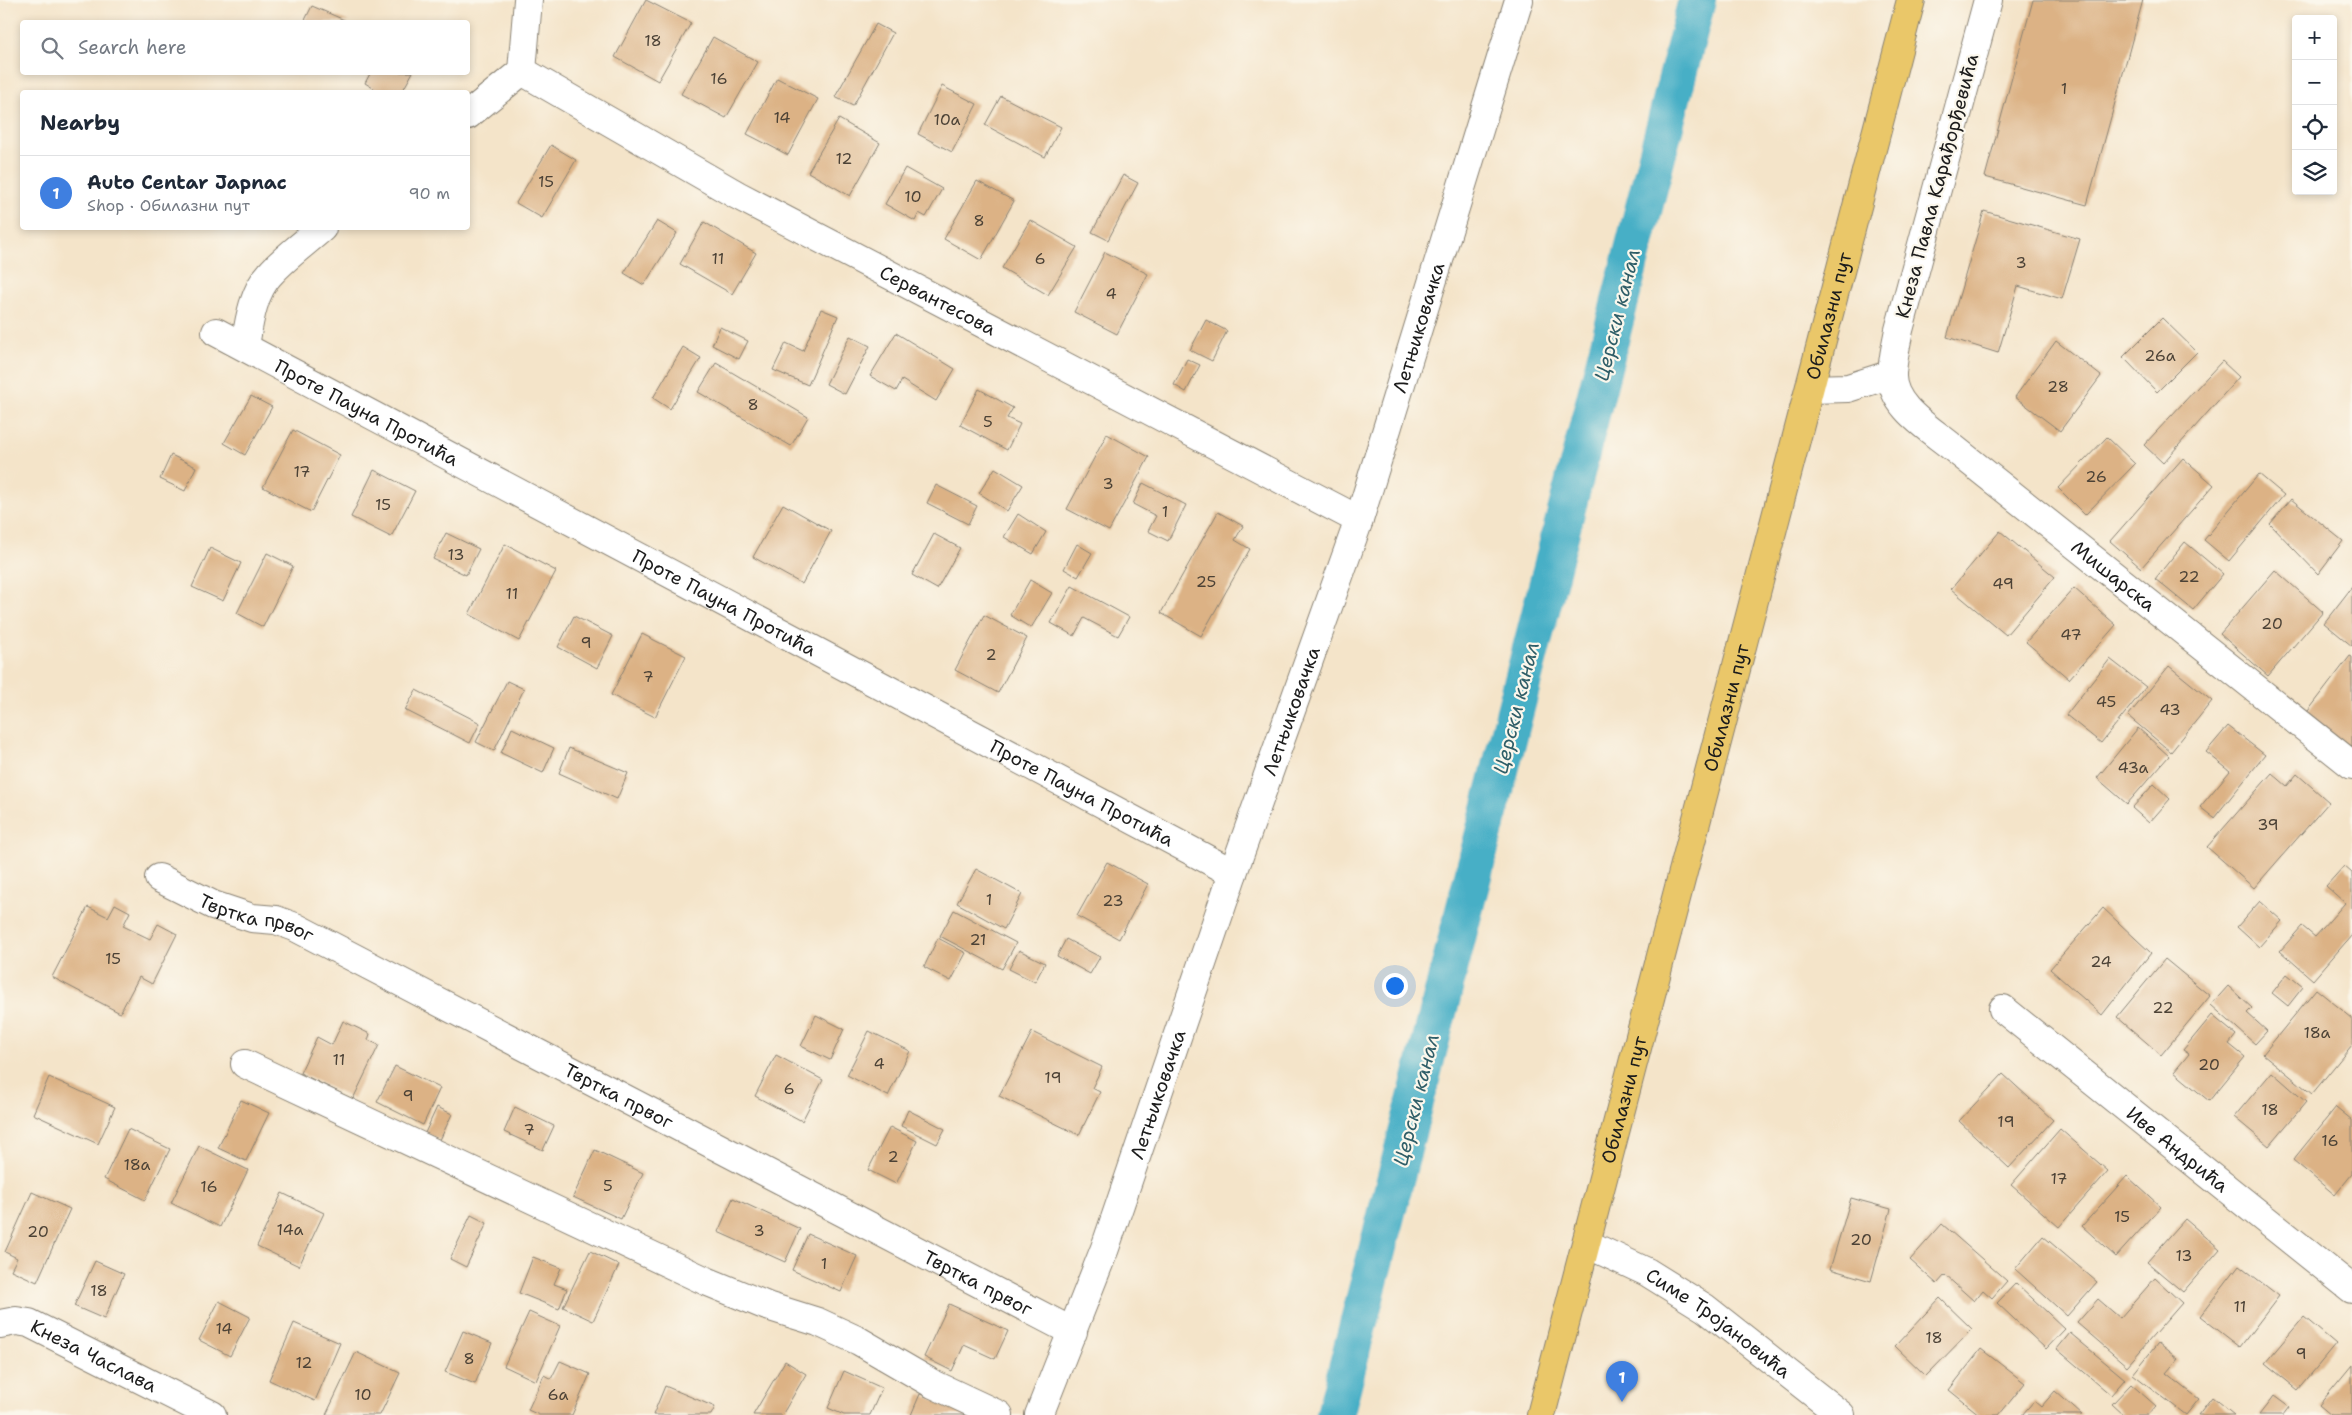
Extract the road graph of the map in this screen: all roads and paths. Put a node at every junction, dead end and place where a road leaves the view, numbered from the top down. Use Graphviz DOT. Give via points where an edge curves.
graph roads {
  1 [pos="528,0"];
  2 [pos="1519,0"];
  3 [pos="1911,0"];
  4 [pos="1988,0"];
  5 [pos="522,71"];
  6 [pos="470,113"];
  7 [pos="320,230"];
  8 [pos="216,332"];
  9 [pos="245,346"];
  10 [pos="1892,374"];
  11 [pos="1810,389"];
  12 [pos="1359,520"];
  13 [pos="2352,765"];
  14 [pos="1233,873"];
  15 [pos="159,878"];
  16 [pos="2003,1008"];
  17 [pos="245,1064"];
  18 [pos="1587,1244"];
  19 [pos="2352,1289"];
  20 [pos="0,1324"];
  21 [pos="1073,1332"];
  22 [pos="212,1415"];
  23 [pos="998,1415"];
  24 [pos="1039,1415"];
  25 [pos="1542,1415"];
  26 [pos="1841,1415"];
  1 -- 5 [label="street"];
  2 -- 12 [label="street, Летњиковачка"];
  3 -- 11 [label="main road, Обилазни пут"];
  4 -- 10 [label="street, Кнеза Павла Карађорђевића" via="1906,302"];
  5 -- 6 [label="street"];
  5 -- 12 [label="street, Сервантесова" via="737,195"];
  7 -- 9 [label="street" via="269,275 251,313"];
  8 -- 9 [label="street, Проте Пауна Протића"];
  9 -- 14 [label="street, Проте Пауна Протића"];
  10 -- 11 [label="street" via="1848,388"];
  10 -- 13 [label="street, Мишарска" via="1899,399 1913,414"];
  11 -- 18 [label="main road, Обилазни пут"];
  12 -- 14 [label="street, Летњиковачка"];
  14 -- 21 [label="street, Летњиковачка" via="1106,1248"];
  15 -- 21 [label="street, Твртка првог" via="213,905 295,927"];
  16 -- 19 [label="street, Иве Андрића"];
  17 -- 23 [label="street" via="706,1281 767,1306 818,1322 859,1341 933,1384"];
  18 -- 25 [label="main road, Обилазни пут"];
  18 -- 26 [label="street, Симе Тројановића" via="1647,1272 1705,1308"];
  20 -- 22 [label="street, Кнеза Часлава" via="29,1323"];
  21 -- 24 [label="street, Летњиковачка"];
}
